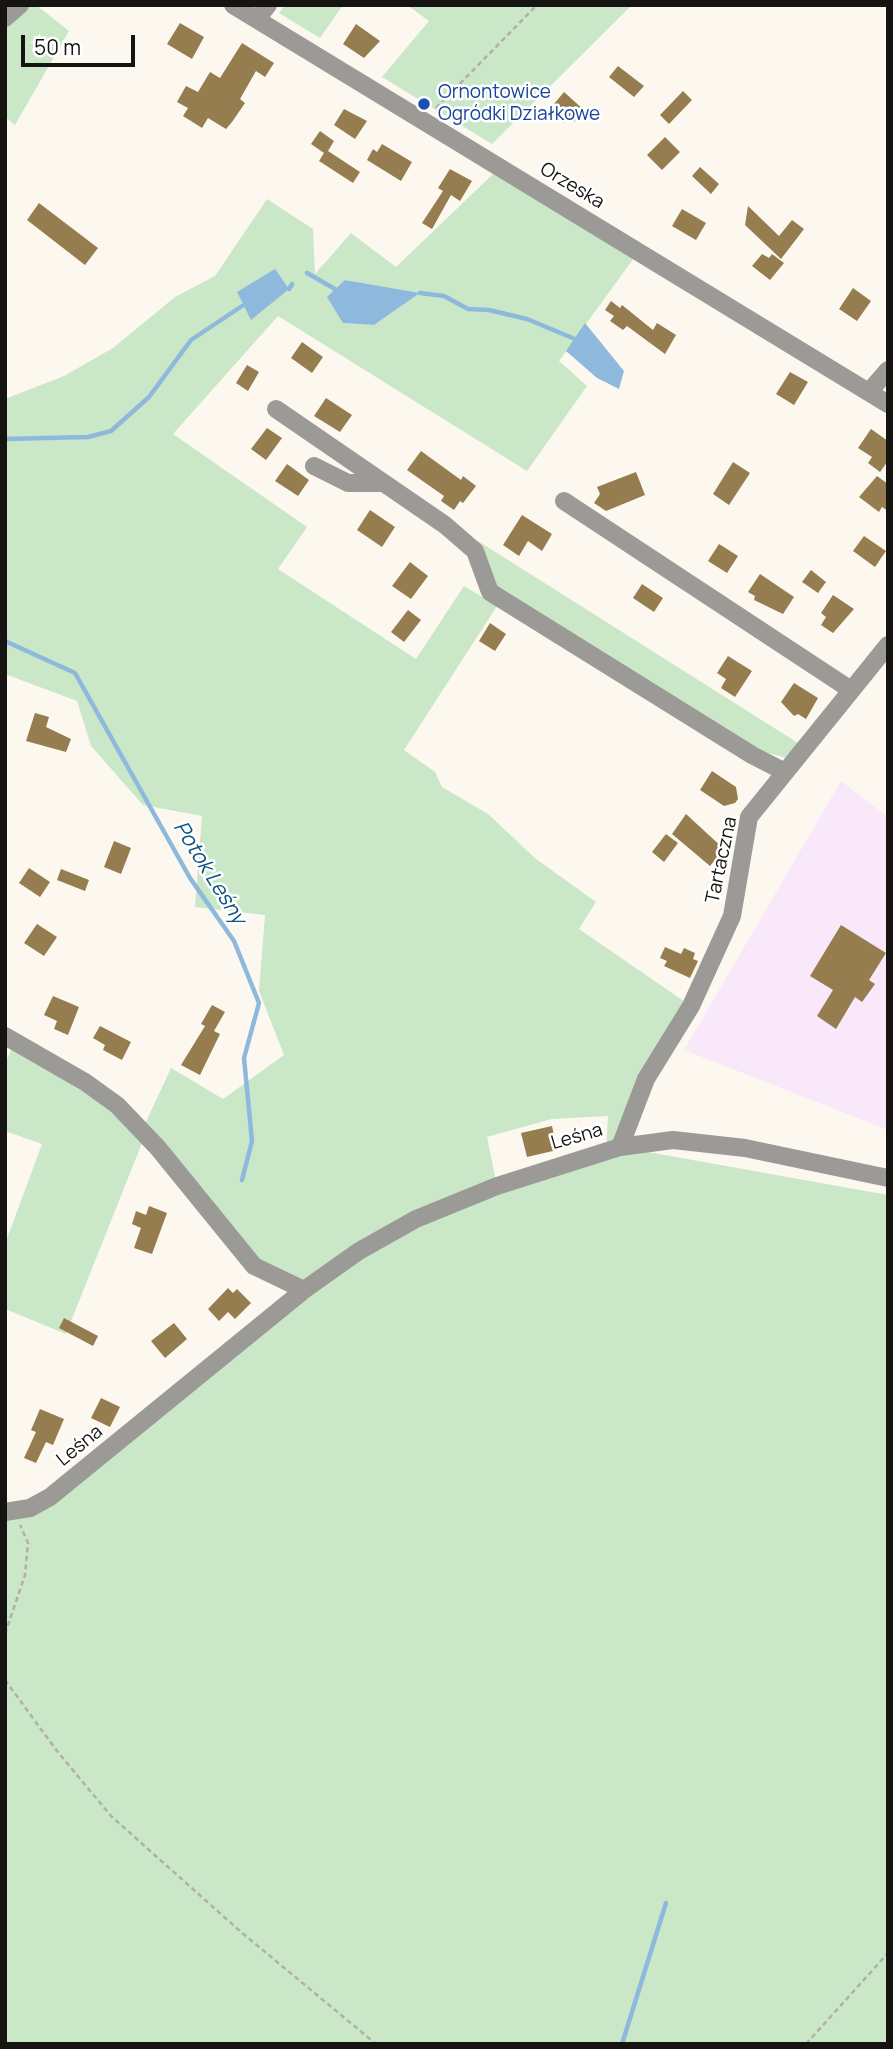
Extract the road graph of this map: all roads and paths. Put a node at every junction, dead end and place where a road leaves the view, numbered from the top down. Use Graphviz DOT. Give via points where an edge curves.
graph roads {
  1 [pos="20,5"];
  2 [pos="233,5"];
  3 [pos="537,5"];
  4 [pos="262,12"];
  5 [pos="5,18"];
  6 [pos="423,120"];
  7 [pos="888,370"];
  8 [pos="869,392"];
  9 [pos="888,404"];
  10 [pos="276,409"];
  11 [pos="314,466"];
  12 [pos="383,484"];
  13 [pos="564,501"];
  14 [pos="888,645"];
  15 [pos="851,690"];
  16 [pos="785,772"];
  17 [pos="5,1036"];
  18 [pos="620,1147"];
  19 [pos="888,1178"];
  20 [pos="304,1290"];
  21 [pos="9,1512"];
  22 [pos="5,1634"];
  23 [pos="5,1680"];
  24 [pos="888,1953"];
  25 [pos="376,2044"];
  26 [pos="806,2044"];
  1 -- 5 [label="street"];
  2 -- 4 [label="street, Orzeska"];
  3 -- 6 [label="path"];
  4 -- 6 [label="street, Orzeska"];
  6 -- 8 [label="street, Orzeska"];
  7 -- 8 [label="street"];
  8 -- 9 [label="street, Orzeska"];
  10 -- 12 [label="street"];
  11 -- 12 [label="street" via="348,484"];
  12 -- 16 [label="street" via="475,551 490,592"];
  13 -- 15 [label="street"];
  14 -- 15 [label="street, Tartaczna"];
  15 -- 16 [label="street, Tartaczna"];
  16 -- 18 [label="street, Tartaczna" via="749,817 732,916 691,1006 646,1079"];
  17 -- 20 [label="street" via="117,1105 254,1266"];
  18 -- 19 [label="street, Leśna" via="649,1141 703,1142"];
  18 -- 20 [label="street, Leśna" via="559,1164 415,1219"];
  20 -- 21 [label="street, Leśna" via="50,1497"];
  21 -- 22 [label="path" via="28,1543 25,1575"];
  23 -- 25 [label="path" via="111,1816"];
  24 -- 26 [label="path"];
}
